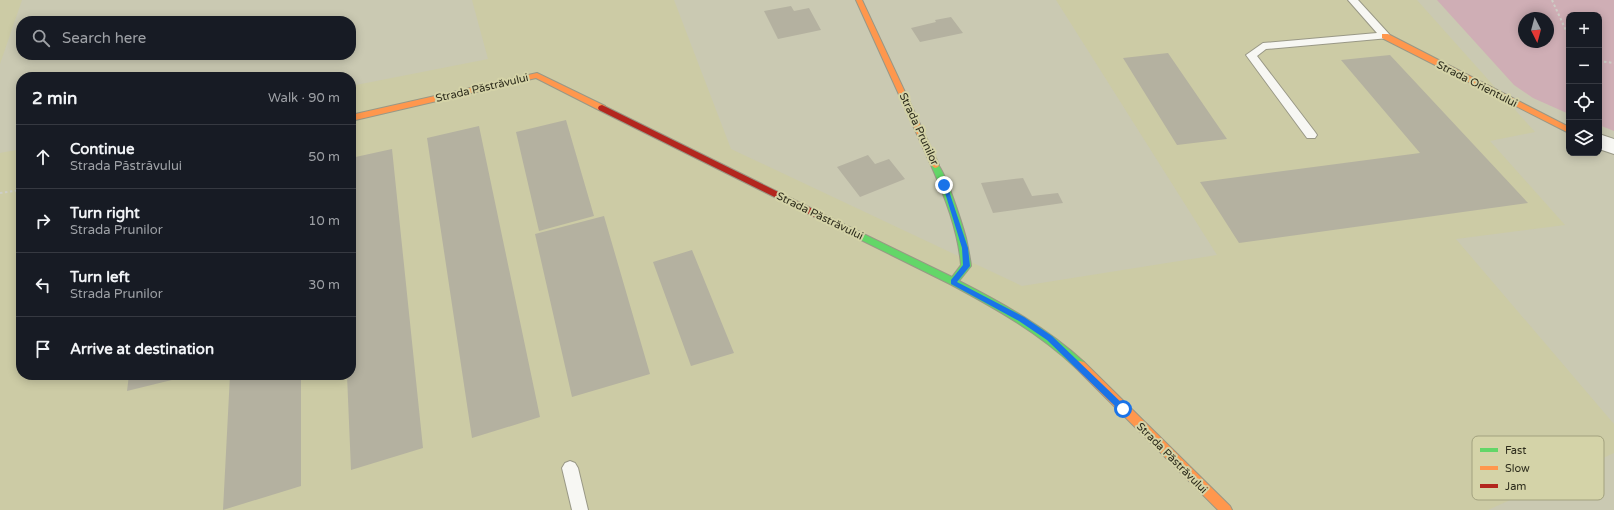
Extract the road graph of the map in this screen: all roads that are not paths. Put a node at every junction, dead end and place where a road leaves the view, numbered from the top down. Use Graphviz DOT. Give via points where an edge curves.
graph roads {
  1 [pos="859,0"];
  2 [pos="1353,0"];
  3 [pos="1385,36"];
  4 [pos="356,117"];
  5 [pos="1566,128"];
  6 [pos="1312,135"];
  7 [pos="1602,142"];
  8 [pos="1614,147"];
  9 [pos="953,282"];
  10 [pos="570,468"];
  11 [pos="580,510"];
  12 [pos="1226,510"];
  1 -- 9 [label="street, Strada Prunilor" via="944,185 966,254 966,266"];
  2 -- 3 [label="lane"];
  3 -- 5 [label="street, Strada Orientului"];
  3 -- 6 [label="lane" via="1263,46 1251,55"];
  4 -- 9 [label="street, Strada Păstrăvului" via="537,75"];
  7 -- 8 [label="street"];
  9 -- 12 [label="street, Strada Păstrăvului" via="1022,319 1050,338"];
  10 -- 11 [label="lane"];
}
